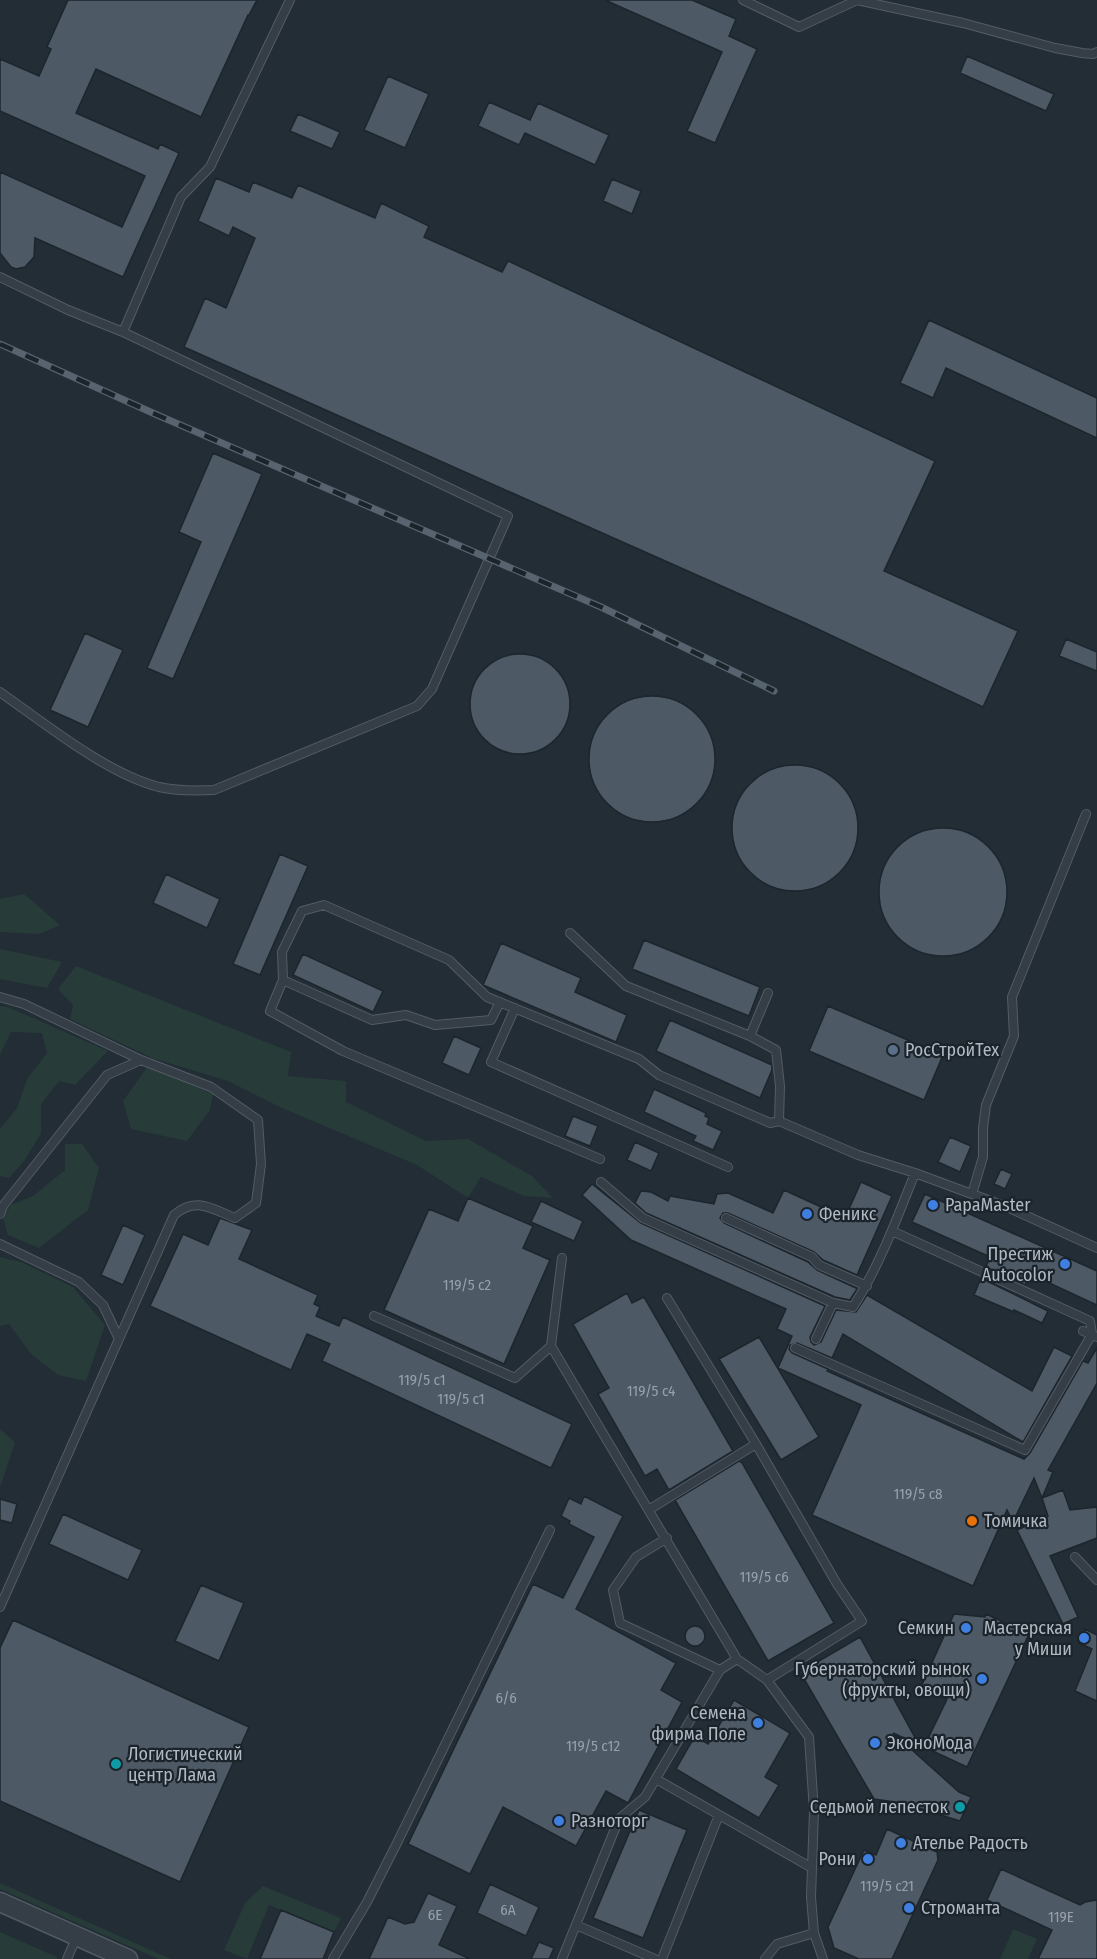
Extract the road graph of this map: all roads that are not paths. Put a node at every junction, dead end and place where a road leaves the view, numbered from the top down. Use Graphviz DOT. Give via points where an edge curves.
graph roads {
  1 [pos="290,0"];
  2 [pos="743,0"];
  3 [pos="1097,52"];
  4 [pos="0,277"];
  5 [pos="123,332"];
  6 [pos="0,692"];
  7 [pos="1086,814"];
  8 [pos="570,933"];
  9 [pos="283,980"];
  10 [pos="768,993"];
  11 [pos="0,997"];
  12 [pos="500,1002"];
  13 [pos="515,1008"];
  14 [pos="750,1036"];
  15 [pos="141,1060"];
  16 [pos="779,1121"];
  17 [pos="600,1159"];
  18 [pos="728,1167"];
  19 [pos="915,1173"];
  20 [pos="601,1182"];
  21 [pos="972,1194"];
  22 [pos="0,1214"];
  23 [pos="726,1218"];
  24 [pos="892,1231"];
  25 [pos="0,1237"];
  26 [pos="2,1245"];
  27 [pos="1097,1248"];
  28 [pos="562,1257"];
  29 [pos="867,1286"];
  30 [pos="667,1298"];
  31 [pos="832,1303"];
  32 [pos="374,1316"];
  33 [pos="1083,1331"];
  34 [pos="1095,1336"];
  35 [pos="119,1339"];
  36 [pos="816,1339"];
  37 [pos="551,1346"];
  38 [pos="795,1348"];
  39 [pos="756,1444"];
  40 [pos="650,1509"];
  41 [pos="550,1530"];
  42 [pos="667,1539"];
  43 [pos="1075,1557"];
  44 [pos="1097,1580"];
  45 [pos="0,1607"];
  46 [pos="737,1659"];
  47 [pos="720,1670"];
  48 [pos="767,1680"];
  49 [pos="656,1779"];
  50 [pos="719,1815"];
  51 [pos="813,1868"];
  52 [pos="0,1902"];
  53 [pos="576,1925"];
  54 [pos="813,1933"];
  55 [pos="77,1936"];
  56 [pos="67,1959"];
  57 [pos="128,1959"];
  58 [pos="333,1959"];
  59 [pos="562,1959"];
  60 [pos="655,1959"];
  61 [pos="662,1959"];
  62 [pos="765,1959"];
  63 [pos="823,1959"];
  1 -- 5 [label="lane" via="210,167 181,197"];
  2 -- 3 [label="lane" via="800,27 857,0 1082,54"];
  4 -- 5 [label="lane"];
  5 -- 6 [label="lane" via="508,516 432,688 417,706 214,790 158,786 127,775 80,748"];
  7 -- 21 [label="lane" via="1012,997 1014,1036 986,1105 983,1157"];
  8 -- 14 [label="lane" via="626,986"];
  9 -- 12 [label="lane" via="372,1020 406,1015 435,1025 491,1020"];
  9 -- 12 [label="lane" via="282,952 302,911 324,905 449,960 487,997"];
  9 -- 17 [label="lane" via="270,1011 343,1051"];
  10 -- 14 [label="lane"];
  11 -- 15 [label="lane" via="24,1004"];
  12 -- 13 [label="lane"];
  13 -- 16 [label="lane" via="639,1059 659,1075 770,1123"];
  13 -- 18 [label="lane" via="491,1062"];
  14 -- 16 [label="lane" via="776,1050"];
  15 -- 22 [label="lane" via="107,1075"];
  15 -- 35 [label="lane" via="211,1087 258,1120 261,1164 256,1203 235,1218 193,1204 174,1215"];
  16 -- 19 [label="lane" via="858,1155"];
  19 -- 21 [label="lane"];
  19 -- 24 [label="lane"];
  20 -- 31 [label="lane" via="643,1218"];
  21 -- 27 [label="lane"];
  23 -- 29 [label="lane"];
  24 -- 29 [label="lane"];
  24 -- 34 [label="lane" via="1090,1321"];
  25 -- 26 [label="lane"];
  26 -- 35 [label="lane" via="79,1282 103,1305"];
  28 -- 37 [label="lane"];
  29 -- 31 [label="lane" via="853,1307"];
  30 -- 39 [label="lane"];
  31 -- 36 [label="lane"];
  32 -- 37 [label="lane" via="515,1378"];
  33 -- 34 [label="lane"];
  34 -- 38 [label="lane" via="1025,1450"];
  35 -- 45 [label="lane"];
  37 -- 40 [label="lane"];
  39 -- 40 [label="lane"];
  39 -- 48 [label="lane" via="862,1621"];
  40 -- 42 [label="lane"];
  41 -- 58 [label="lane" via="387,1863"];
  42 -- 46 [label="lane"];
  42 -- 47 [label="lane" via="636,1557 613,1590 620,1623"];
  43 -- 44 [label="lane"];
  46 -- 47 [label="lane"];
  46 -- 48 [label="lane"];
  47 -- 49 [label="lane"];
  48 -- 51 [label="lane" via="810,1737"];
  49 -- 50 [label="lane"];
  49 -- 53 [label="lane" via="645,1797 619,1819"];
  50 -- 51 [label="lane"];
  50 -- 61 [label="lane"];
  51 -- 54 [label="lane"];
  52 -- 55 [label="street"];
  53 -- 59 [label="lane"];
  53 -- 60 [label="lane"];
  54 -- 62 [label="lane" via="777,1944"];
  54 -- 63 [label="lane"];
  55 -- 56 [label="lane"];
  55 -- 57 [label="street"];
}
